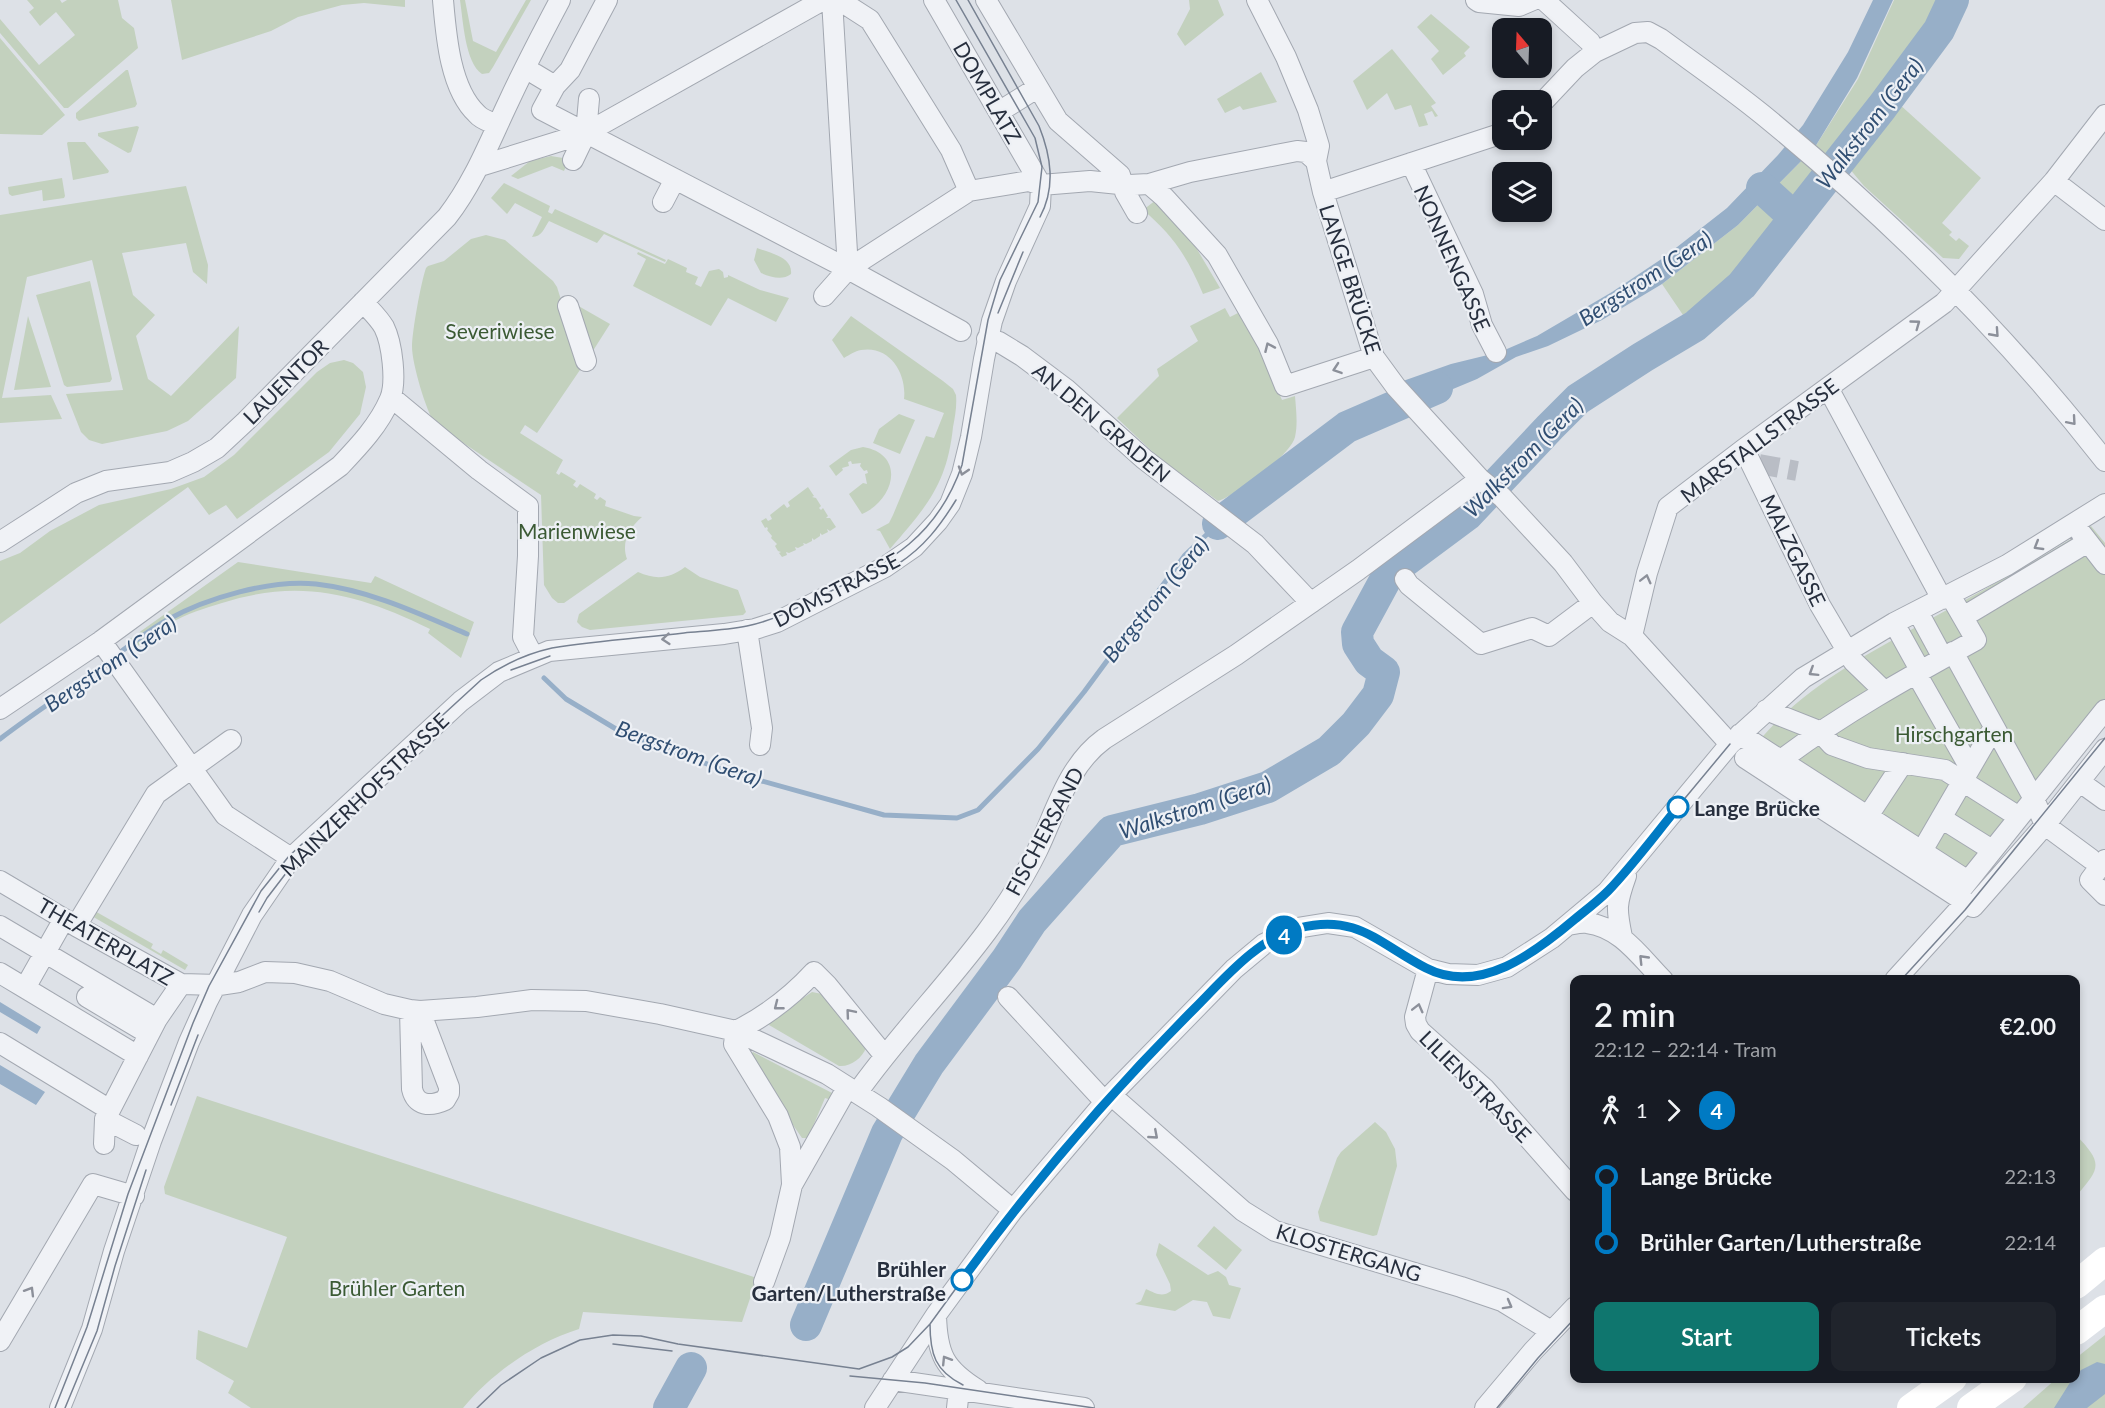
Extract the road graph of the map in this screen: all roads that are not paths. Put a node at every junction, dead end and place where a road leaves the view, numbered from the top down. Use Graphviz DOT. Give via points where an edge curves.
graph roads {
  1 [pos="443,0"];
  2 [pos="560,0"];
  3 [pos="607,0"];
  4 [pos="823,0"];
  5 [pos="832,0"];
  6 [pos="839,0"];
  7 [pos="934,0"];
  8 [pos="987,0"];
  9 [pos="1257,0"];
  10 [pos="1476,0"];
  11 [pos="1533,0"];
  12 [pos="1544,0"];
  13 [pos="1595,52"];
  14 [pos="535,74"];
  15 [pos="555,86"];
  16 [pos="1037,88"];
  17 [pos="1552,92"];
  18 [pos="589,99"];
  19 [pos="1005,108"];
  20 [pos="2105,116"];
  21 [pos="497,125"];
  22 [pos="586,133"];
  23 [pos="1492,137"];
  24 [pos="573,160"];
  25 [pos="1316,161"];
  26 [pos="1411,163"];
  27 [pos="480,166"];
  28 [pos="675,179"];
  29 [pos="2054,181"];
  30 [pos="1053,184"];
  31 [pos="1149,184"];
  32 [pos="969,191"];
  33 [pos="1123,191"];
  34 [pos="1323,192"];
  35 [pos="663,202"];
  36 [pos="1137,213"];
  37 [pos="2105,220"];
  38 [pos="848,269"];
  39 [pos="1956,290"];
  40 [pos="824,296"];
  41 [pos="363,302"];
  42 [pos="568,306"];
  43 [pos="961,330"];
  44 [pos="993,336"];
  45 [pos="1496,352"];
  46 [pos="1374,357"];
  47 [pos="586,362"];
  48 [pos="1828,388"];
  49 [pos="391,397"];
  50 [pos="1744,449"];
  51 [pos="2105,462"];
  52 [pos="1483,481"];
  53 [pos="2105,504"];
  54 [pos="2074,524"];
  55 [pos="0,542"];
  56 [pos="2088,542"];
  57 [pos="2105,564"];
  58 [pos="1405,579"];
  59 [pos="1946,597"];
  60 [pos="1311,603"];
  61 [pos="1593,603"];
  62 [pos="1918,612"];
  63 [pos="1963,618"];
  64 [pos="1894,623"];
  65 [pos="747,630"];
  66 [pos="1632,636"];
  67 [pos="1847,650"];
  68 [pos="110,653"];
  69 [pos="1948,655"];
  70 [pos="533,656"];
  71 [pos="1918,671"];
  72 [pos="1884,691"];
  73 [pos="0,709"];
  74 [pos="1766,710"];
  75 [pos="2105,711"];
  76 [pos="1994,727"];
  77 [pos="1819,731"];
  78 [pos="1735,739"];
  79 [pos="231,740"];
  80 [pos="760,745"];
  81 [pos="2105,749"];
  82 [pos="1745,758"];
  83 [pos="1781,760"];
  84 [pos="1903,763"];
  85 [pos="190,768"];
  86 [pos="1967,774"];
  87 [pos="2080,782"];
  88 [pos="2034,799"];
  89 [pos="2105,800"];
  90 [pos="1868,816"];
  91 [pos="2019,817"];
  92 [pos="1941,818"];
  93 [pos="2045,825"];
  94 [pos="1992,850"];
  95 [pos="1922,851"];
  96 [pos="285,854"];
  97 [pos="2098,862"];
  98 [pos="1629,867"];
  99 [pos="0,881"];
  100 [pos="1963,893"];
  101 [pos="2105,895"];
  102 [pos="70,923"];
  103 [pos="1568,925"];
  104 [pos="0,926"];
  105 [pos="1622,938"];
  106 [pos="45,952"];
  107 [pos="1428,969"];
  108 [pos="0,974"];
  109 [pos="1658,975"];
  110 [pos="1899,975"];
  111 [pos="181,984"];
  112 [pos="216,984"];
  113 [pos="25,988"];
  114 [pos="87,997"];
  115 [pos="1008,997"];
  116 [pos="153,1026"];
  117 [pos="736,1031"];
  118 [pos="0,1043"];
  119 [pos="885,1054"];
  120 [pos="138,1056"];
  121 [pos="852,1091"];
  122 [pos="1108,1099"];
  123 [pos="107,1114"];
  124 [pos="136,1136"];
  125 [pos="104,1144"];
  126 [pos="792,1185"];
  127 [pos="1570,1185"];
  128 [pos="134,1196"];
  129 [pos="1013,1210"];
  130 [pos="2105,1261"];
  131 [pos="764,1282"];
  132 [pos="2080,1282"];
  133 [pos="2105,1310"];
  134 [pos="1570,1312"];
  135 [pos="936,1315"];
  136 [pos="2080,1328"];
  137 [pos="1551,1331"];
  138 [pos="1,1339"];
  139 [pos="893,1380"];
  140 [pos="1946,1383"];
  141 [pos="2006,1383"];
  142 [pos="980,1392"];
  143 [pos="958,1398"];
  144 [pos="60,1408"];
  145 [pos="875,1408"];
  146 [pos="1084,1408"];
  147 [pos="1485,1408"];
  148 [pos="1911,1408"];
  149 [pos="1971,1408"];
  1 -- 21 [label="street" via="449,48 461,91 476,113"];
  2 -- 21 [label="street"];
  3 -- 15 [label="street" via="570,70"];
  4 -- 22 [label="street"];
  5 -- 38 [label="street"];
  6 -- 32 [label="street" via="870,20 951,150"];
  7 -- 30 [label="street, DOMPLATZ"];
  8 -- 16 [label="street"];
  9 -- 25 [label="street, LANGE BRÜCKE" via="1308,110 1319,146"];
  10 -- 11 [label="street" via="1520,6"];
  12 -- 13 [label="street" via="1590,42"];
  13 -- 17 [label="street"];
  13 -- 39 [label="street" via="1635,33 1648,32 1661,39 1769,120"];
  14 -- 15 [label="street"];
  15 -- 22 [label="street" via="542,110"];
  16 -- 19 [label="street"];
  16 -- 33 [label="street" via="1058,121 1119,175"];
  18 -- 22 [label="street"];
  20 -- 29 [label="street, MARSTALLSTRASSE"];
  21 -- 27 [label="street, LAUENTOR"];
  22 -- 24 [label="street"];
  22 -- 27 [label="street"];
  22 -- 28 [label="street"];
  23 -- 26 [label="street"];
  25 -- 31 [label="street" via="1306,152 1297,151"];
  25 -- 34 [label="street, LANGE BRÜCKE"];
  26 -- 34 [label="street"];
  26 -- 45 [label="street, NONNENGASSE"];
  27 -- 41 [label="street, LAUENTOR" via="447,217"];
  28 -- 35 [label="street"];
  28 -- 38 [label="street"];
  29 -- 37 [label="street"];
  29 -- 39 [label="street, MARSTALLSTRASSE"];
  30 -- 32 [label="street" via="1029,181"];
  30 -- 33 [label="street" via="1090,181"];
  30 -- 44 [label="street" via="1006,281"];
  31 -- 33 [label="street"];
  46 -- 31 [label="street, one-way" via="1285,386 1268,344 1217,255"];
  32 -- 38 [label="street"];
  33 -- 36 [label="street"];
  34 -- 46 [label="street, LANGE BRÜCKE"];
  38 -- 40 [label="street"];
  38 -- 43 [label="street"];
  48 -- 39 [label="street, MARSTALLSTRASSE, one-way" via="1944,303"];
  39 -- 51 [label="street, one-way"];
  41 -- 49 [label="street" via="385,328 394,366"];
  41 -- 55 [label="street, LAUENTOR" via="217,448 170,472 106,481 76,492"];
  42 -- 47 [label="street"];
  44 -- 60 [label="street, AN DEN GRADEN" via="1048,374 1144,459 1255,544"];
  44 -- 65 [label="street, DOMSTRASSE, one-way" via="966,459 950,504 938,521 914,547 892,563 777,622"];
  46 -- 52 [label="street, LANGE BRÜCKE" via="1396,387"];
  48 -- 50 [label="street, MARSTALLSTRASSE"];
  48 -- 59 [label="street"];
  49 -- 68 [label="street" via="377,422 339,466"];
  49 -- 70 [label="street" via="528,506 523,637"];
  66 -- 50 [label="street, MARSTALLSTRASSE, one-way" via="1668,507"];
  50 -- 67 [label="street, MALZGASSE" via="1820,605"];
  52 -- 60 [label="street, FISCHERSAND"];
  52 -- 61 [label="street, LANGE BRÜCKE" via="1563,563"];
  53 -- 54 [label="street"];
  54 -- 56 [label="street"];
  54 -- 59 [label="street, one-way"];
  56 -- 57 [label="street"];
  56 -- 63 [label="street"];
  58 -- 61 [label="street" via="1481,644 1532,628 1549,636"];
  59 -- 62 [label="street"];
  59 -- 63 [label="street"];
  60 -- 119 [label="street, FISCHERSAND" via="1087,752 1068,781 1036,853 1010,898 966,960"];
  61 -- 66 [label="street, LANGE BRÜCKE" via="1610,622"];
  62 -- 64 [label="street"];
  62 -- 69 [label="street"];
  63 -- 69 [label="street" via="1976,640"];
  64 -- 67 [label="street"];
  64 -- 71 [label="street"];
  65 -- 70 [label="street, DOMSTRASSE, one-way" via="549,651"];
  65 -- 80 [label="street" via="762,728"];
  66 -- 78 [label="street, LANGE BRÜCKE"];
  67 -- 72 [label="street, MALZGASSE"];
  67 -- 74 [label="street, one-way" via="1803,678"];
  68 -- 73 [label="street"];
  68 -- 85 [label="street"];
  69 -- 71 [label="street"];
  69 -- 76 [label="street"];
  70 -- 96 [label="street, MAINZERHOFSTRASSE" via="475,689"];
  71 -- 72 [label="street"];
  71 -- 86 [label="street"];
  72 -- 77 [label="street"];
  74 -- 77 [label="street"];
  74 -- 78 [label="street"];
  75 -- 88 [label="street"];
  76 -- 86 [label="street"];
  76 -- 88 [label="street"];
  77 -- 83 [label="street"];
  77 -- 84 [label="street" via="1832,745 1868,758"];
  78 -- 83 [label="street, LANGE BRÜCKE"];
  78 -- 98 [label="street"];
  79 -- 85 [label="street"];
  81 -- 87 [label="street"];
  82 -- 100 [label="street"];
  83 -- 90 [label="street, LANGE BRÜCKE"];
  84 -- 86 [label="street"];
  84 -- 90 [label="street"];
  85 -- 96 [label="street" via="225,815"];
  85 -- 102 [label="street" via="156,794 91,902"];
  86 -- 91 [label="street"];
  86 -- 92 [label="street"];
  87 -- 89 [label="street"];
  87 -- 93 [label="street"];
  88 -- 91 [label="street"];
  88 -- 93 [label="street"];
  90 -- 95 [label="street, LANGE BRÜCKE"];
  91 -- 94 [label="street"];
  92 -- 94 [label="street"];
  92 -- 95 [label="street"];
  93 -- 97 [label="street"];
  93 -- 100 [label="street" via="1973,907"];
  94 -- 100 [label="street"];
  95 -- 100 [label="street, LANGE BRÜCKE"];
  96 -- 112 [label="street, MAINZERHOFSTRASSE"];
  97 -- 101 [label="street" via="2090,880"];
  98 -- 103 [label="street"];
  98 -- 105 [label="street" via="1617,900"];
  99 -- 102 [label="street, THEATERPLATZ"];
  100 -- 110 [label="street"];
  102 -- 106 [label="street"];
  102 -- 111 [label="street, THEATERPLATZ"];
  103 -- 105 [label="street" via="1587,922"];
  103 -- 107 [label="street" via="1507,967 1492,972 1463,976"];
  104 -- 106 [label="street"];
  109 -- 105 [label="street, one-way"];
  106 -- 113 [label="street"];
  106 -- 116 [label="street"];
  107 -- 122 [label="street" via="1355,927 1328,923 1297,928 1264,944 1234,969"];
  127 -- 107 [label="street, LILIENSTRASSE, one-way" via="1485,1089 1420,1031 1415,1017"];
  108 -- 113 [label="street"];
  111 -- 112 [label="street, THEATERPLATZ"];
  111 -- 116 [label="street"];
  112 -- 117 [label="street, THEATERPLATZ" via="239,982 265,972 295,973 415,1011 532,1000 586,1001"];
  112 -- 128 [label="street, MAINZERHOFSTRASSE" via="185,1053"];
  113 -- 120 [label="street"];
  114 -- 116 [label="street"];
  115 -- 122 [label="street, KLOSTERGANG"];
  116 -- 120 [label="street"];
  119 -- 117 [label="street, one-way" via="814,972 796,992 760,1019"];
  117 -- 121 [label="street, THEATERPLATZ" via="792,1056"];
  117 -- 126 [label="street" via="734,1044 778,1116 790,1147"];
  118 -- 123 [label="street"];
  119 -- 121 [label="street, FISCHERSAND"];
  120 -- 123 [label="street"];
  121 -- 126 [label="street, FISCHERSAND"];
  121 -- 129 [label="street, THEATERPLATZ" via="913,1130"];
  122 -- 129 [label="street"];
  122 -- 137 [label="street, KLOSTERGANG, one-way" via="1243,1211 1275,1231 1502,1301"];
  123 -- 124 [label="street"];
  123 -- 125 [label="street"];
  126 -- 131 [label="street" via="780,1238"];
  138 -- 128 [label="street, one-way" via="93,1184"];
  128 -- 144 [label="street, MAINZERHOFSTRASSE" via="92,1329"];
  129 -- 135 [label="street"];
  130 -- 132 [label="street"];
  133 -- 136 [label="street"];
  134 -- 137 [label="street"];
  135 -- 139 [label="street"];
  142 -- 135 [label="street, one-way" via="952,1371 940,1353"];
  137 -- 147 [label="street"];
  139 -- 143 [label="street"];
  139 -- 145 [label="street"];
  140 -- 148 [label="street"];
  141 -- 149 [label="street"];
  142 -- 143 [label="street"];
  142 -- 146 [label="street"];
}
